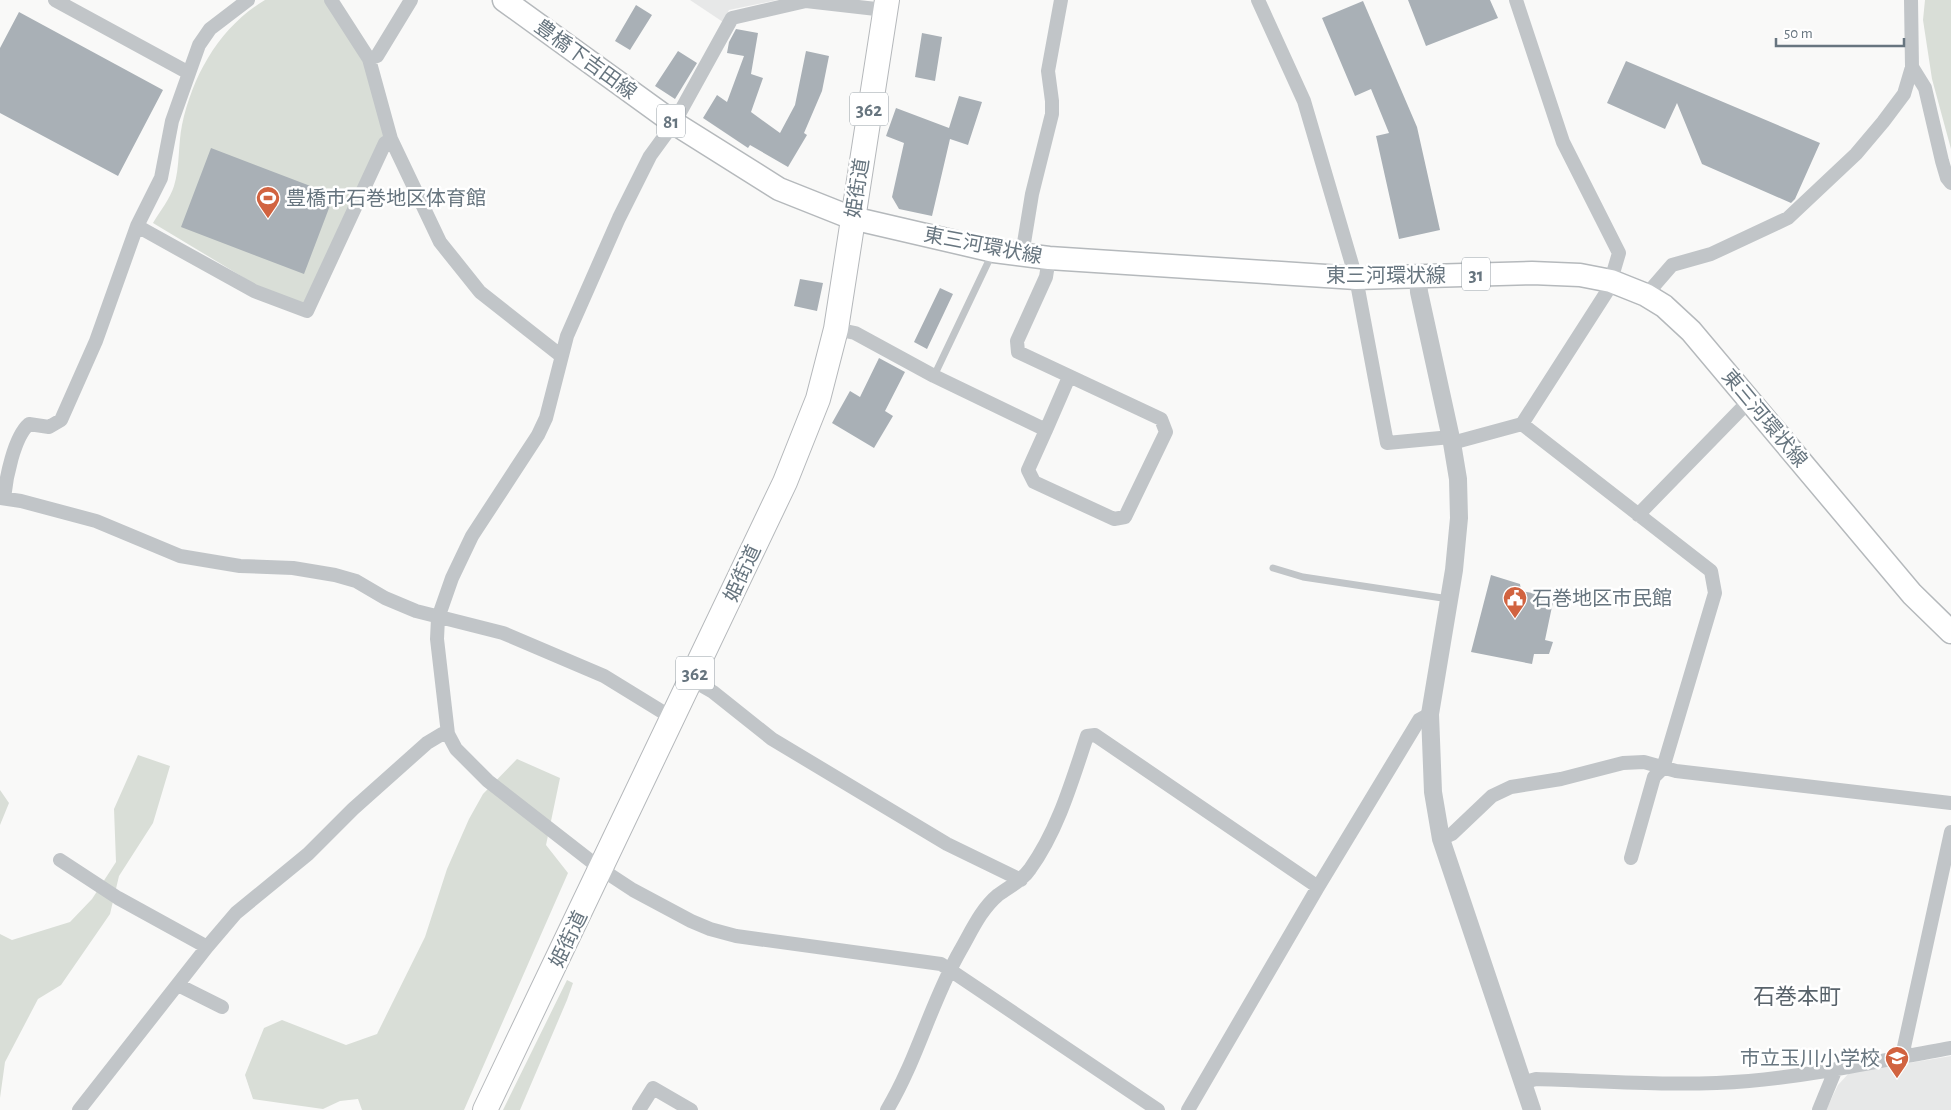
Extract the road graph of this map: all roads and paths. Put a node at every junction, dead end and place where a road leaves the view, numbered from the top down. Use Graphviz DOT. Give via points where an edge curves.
graph roads {
  1 [pos="56,0"];
  2 [pos="248,0"];
  3 [pos="331,0"];
  4 [pos="411,0"];
  5 [pos="504,0"];
  6 [pos="1061,0"];
  7 [pos="1258,0"];
  8 [pos="1516,0"];
  9 [pos="1912,0"];
  10 [pos="886,5"];
  11 [pos="369,60"];
  12 [pos="1912,67"];
  13 [pos="189,73"];
  14 [pos="674,123"];
  15 [pos="391,138"];
  16 [pos="1951,183"];
  17 [pos="852,218"];
  18 [pos="137,226"];
  19 [pos="994,251"];
  20 [pos="1022,255"];
  21 [pos="1049,258"];
  22 [pos="1418,276"];
  23 [pos="1356,278"];
  24 [pos="1611,281"];
  25 [pos="1646,295"];
  26 [pos="836,329"];
  27 [pos="560,355"];
  28 [pos="934,376"];
  29 [pos="1069,377"];
  30 [pos="1750,400"];
  31 [pos="1522,424"];
  32 [pos="1046,430"];
  33 [pos="1451,440"];
  34 [pos="2,498"];
  35 [pos="1638,516"];
  36 [pos="1273,568"];
  37 [pos="1449,599"];
  38 [pos="438,618"];
  39 [pos="1951,632"];
  40 [pos="692,680"];
  41 [pos="1430,714"];
  42 [pos="674,719"];
  43 [pos="448,734"];
  44 [pos="1663,768"];
  45 [pos="1951,803"];
  46 [pos="1951,832"];
  47 [pos="1441,840"];
  48 [pos="1631,858"];
  49 [pos="60,860"];
  50 [pos="601,869"];
  51 [pos="1021,880"];
  52 [pos="1318,887"];
  53 [pos="207,946"];
  54 [pos="951,968"];
  55 [pos="178,986"];
  56 [pos="222,1007"];
  57 [pos="1951,1048"];
  58 [pos="1906,1056"];
  59 [pos="1836,1071"];
  60 [pos="1525,1082"];
  61 [pos="80,1110"];
  62 [pos="485,1110"];
  63 [pos="639,1110"];
  64 [pos="691,1110"];
  65 [pos="887,1110"];
  66 [pos="1158,1110"];
  67 [pos="1188,1110"];
  68 [pos="1532,1110"];
  69 [pos="1818,1110"];
  1 -- 13 [label="street"];
  2 -- 13 [label="street" via="210,29 199,45"];
  3 -- 11 [label="street"];
  4 -- 11 [label="street" via="377,56"];
  5 -- 14 [label="main road, 豊橋下吉田線 / 81"];
  6 -- 20 [label="street" via="1048,71 1052,114 1032,194"];
  7 -- 23 [label="street" via="1304,101"];
  8 -- 24 [label="street" via="1563,142 1619,253"];
  9 -- 12 [label="street"];
  10 -- 14 [label="street" via="806,1 732,18"];
  10 -- 17 [label="highway, 姫街道 / 362"];
  11 -- 15 [label="street"];
  12 -- 16 [label="street" via="1924,88 1942,161"];
  12 -- 25 [label="street" via="1904,94 1883,122 1856,154 1788,218 1711,254 1672,265"];
  13 -- 18 [label="street" via="172,121 161,178"];
  14 -- 17 [label="main road, 豊橋下吉田線 / 81" via="779,189"];
  14 -- 27 [label="street" via="650,156 619,218"];
  15 -- 18 [label="street" via="385,143 307,311 254,291"];
  15 -- 27 [label="street" via="440,242 480,292"];
  17 -- 19 [label="main road, 東三河環状線 / 31"];
  17 -- 26 [label="highway, 姫街道 / 362"];
  18 -- 34 [label="street" via="96,341 61,420 49,428 29,424 21,431"];
  19 -- 20 [label="main road, 東三河環状線 / 31"];
  19 -- 28 [label="lane"];
  20 -- 21 [label="main road, 東三河環状線 / 31"];
  21 -- 23 [label="main road, 東三河環状線 / 31"];
  21 -- 29 [label="street" via="1046,277 1017,341 1018,352"];
  22 -- 23 [label="main road, 東三河環状線 / 31"];
  22 -- 24 [label="main road, 東三河環状線 / 31" via="1532,273 1580,275"];
  22 -- 33 [label="street"];
  23 -- 33 [label="street" via="1387,443"];
  24 -- 25 [label="main road, 東三河環状線 / 31"];
  24 -- 31 [label="street"];
  25 -- 30 [label="main road, 東三河環状線 / 31" via="1664,306 1691,331"];
  26 -- 28 [label="street" via="855,334"];
  26 -- 40 [label="highway, 姫街道 / 362" via="818,399 785,482"];
  27 -- 38 [label="street" via="546,418 472,536"];
  28 -- 32 [label="street"];
  29 -- 32 [label="street"];
  29 -- 32 [label="street" via="1161,419 1166,432 1125,517 1114,519 1034,482 1028,470"];
  30 -- 35 [label="street"];
  30 -- 39 [label="main road, 東三河環状線 / 31" via="1912,594"];
  31 -- 33 [label="street"];
  31 -- 35 [label="street"];
  33 -- 37 [label="street" via="1458,479 1459,518"];
  34 -- 38 [label="street" via="96,521 180,556 203,562 292,568 335,575 356,581 385,598"];
  35 -- 44 [label="street" via="1712,571 1715,582 1715,593"];
  36 -- 37 [label="lane" via="1303,576"];
  37 -- 41 [label="street"];
  38 -- 42 [label="street" via="503,633 604,676"];
  38 -- 43 [label="street" via="437,639"];
  40 -- 42 [label="highway, 姫街道 / 362"];
  40 -- 51 [label="street" via="713,692 772,739 946,844"];
  41 -- 47 [label="street" via="1433,792"];
  41 -- 52 [label="street" via="1419,720"];
  42 -- 50 [label="highway, 姫街道 / 362"];
  43 -- 50 [label="street" via="456,749 488,781"];
  43 -- 53 [label="street" via="427,743 308,854 236,914"];
  44 -- 45 [label="street"];
  44 -- 47 [label="street" via="1644,762 1623,763 1561,779 1511,787 1492,796 1452,834"];
  44 -- 48 [label="street" via="1654,777"];
  46 -- 58 [label="street" via="1904,1047"];
  47 -- 60 [label="street"];
  49 -- 53 [label="street" via="118,898"];
  50 -- 54 [label="street" via="633,890 710,929 736,936 942,964"];
  50 -- 62 [label="highway, 姫街道 / 362"];
  51 -- 52 [label="street" via="1057,820 1086,736 1095,735"];
  51 -- 54 [label="street" via="998,895 983,911"];
  52 -- 67 [label="street"];
  53 -- 55 [label="street"];
  54 -- 65 [label="street"];
  54 -- 66 [label="street"];
  55 -- 56 [label="street"];
  55 -- 61 [label="street"];
  57 -- 58 [label="street"];
  58 -- 59 [label="street"];
  59 -- 60 [label="street" via="1738,1082 1668,1084 1536,1079"];
  59 -- 69 [label="street"];
  60 -- 68 [label="street"];
  63 -- 64 [label="street" via="652,1088"];
}
